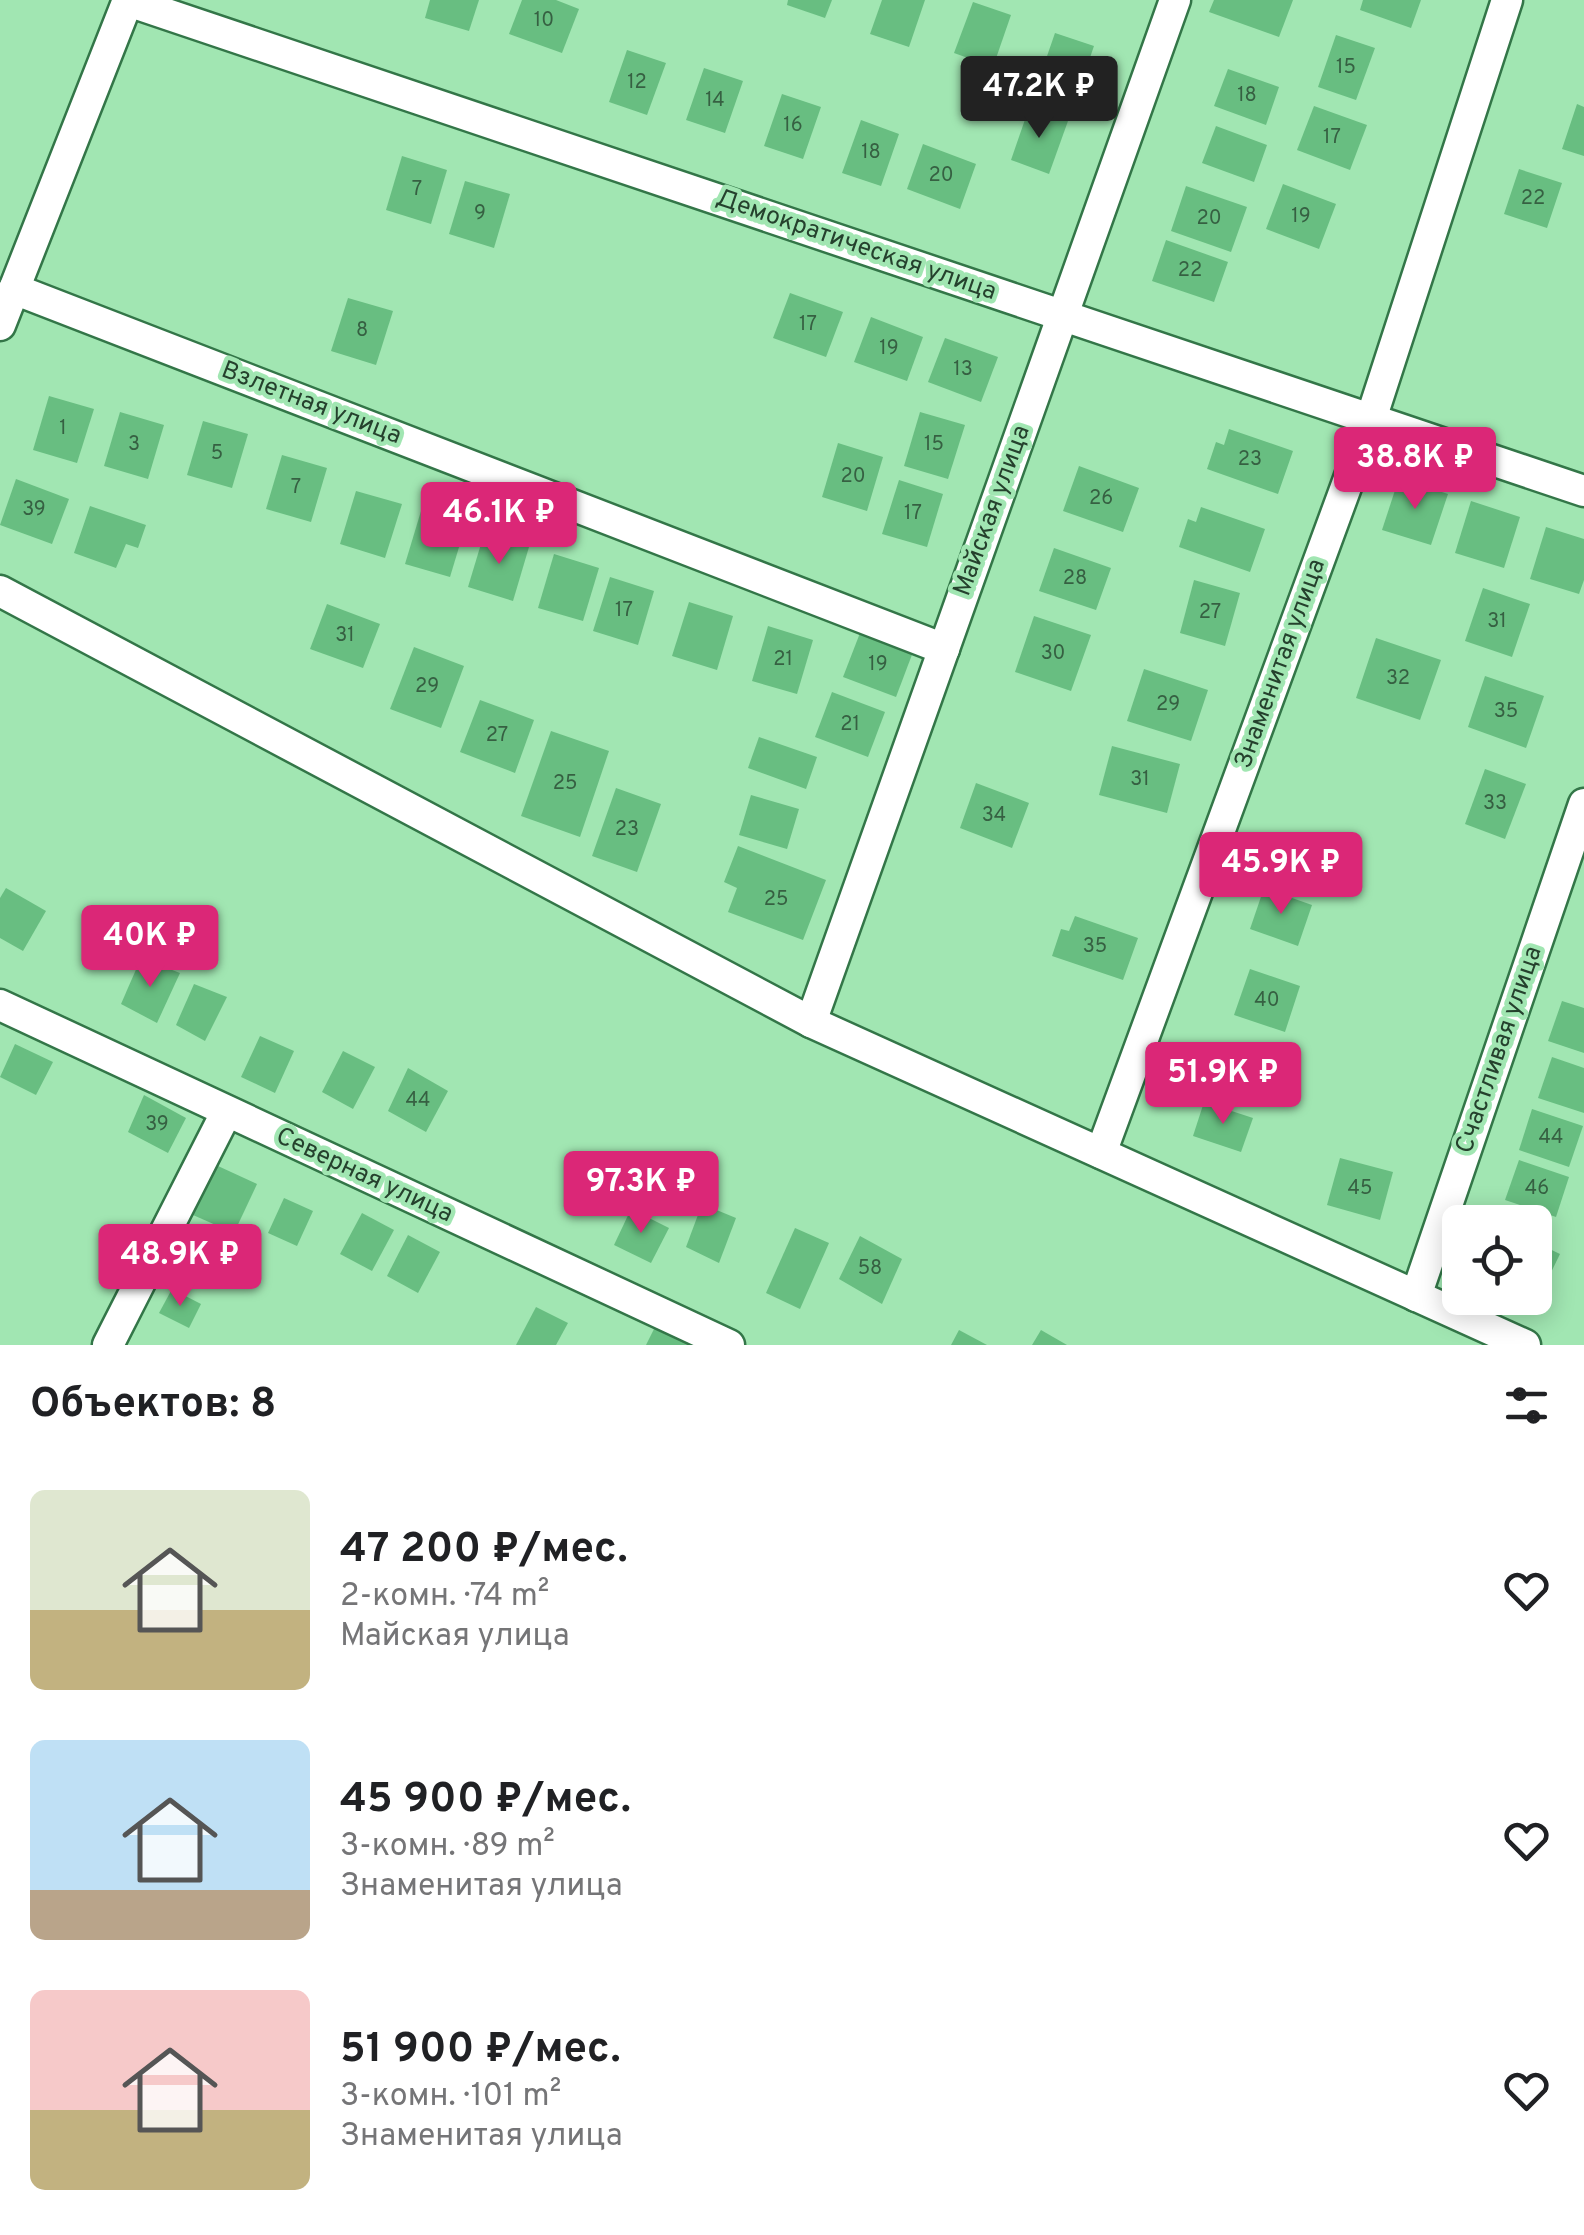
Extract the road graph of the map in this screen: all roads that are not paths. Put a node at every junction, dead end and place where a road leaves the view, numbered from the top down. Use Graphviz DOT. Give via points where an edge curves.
graph roads {
  1 [pos="128,0"];
  2 [pos="1507,0"];
  3 [pos="1164,3"];
  4 [pos="14,288"];
  5 [pos="1063,316"];
  6 [pos="0,325"];
  7 [pos="1370,418"];
  8 [pos="1584,490"];
  9 [pos="0,592"];
  10 [pos="944,648"];
  11 [pos="1584,804"];
  12 [pos="0,1006"];
  13 [pos="811,1022"];
  14 [pos="226,1113"];
  15 [pos="1101,1153"];
  16 [pos="1416,1296"];
  17 [pos="108,1345"];
  18 [pos="729,1345"];
  19 [pos="1524,1345"];
  1 -- 4 [label="street"];
  1 -- 5 [label="street, Демократическая улица"];
  2 -- 7 [label="street, Знаменитая улица"];
  3 -- 5 [label="street, Майская улица"];
  4 -- 6 [label="street"];
  4 -- 10 [label="street, Взлетная улица"];
  5 -- 7 [label="street, Демократическая улица"];
  5 -- 10 [label="street, Майская улица"];
  7 -- 8 [label="street, Демократическая улица"];
  7 -- 15 [label="street, Знаменитая улица"];
  9 -- 13 [label="street"];
  10 -- 13 [label="street, Майская улица"];
  11 -- 16 [label="street, Счастливая улица"];
  12 -- 14 [label="street, Северная улица"];
  13 -- 15 [label="street"];
  14 -- 17 [label="street"];
  14 -- 18 [label="street, Северная улица"];
  15 -- 16 [label="street"];
  16 -- 19 [label="street"];
}
